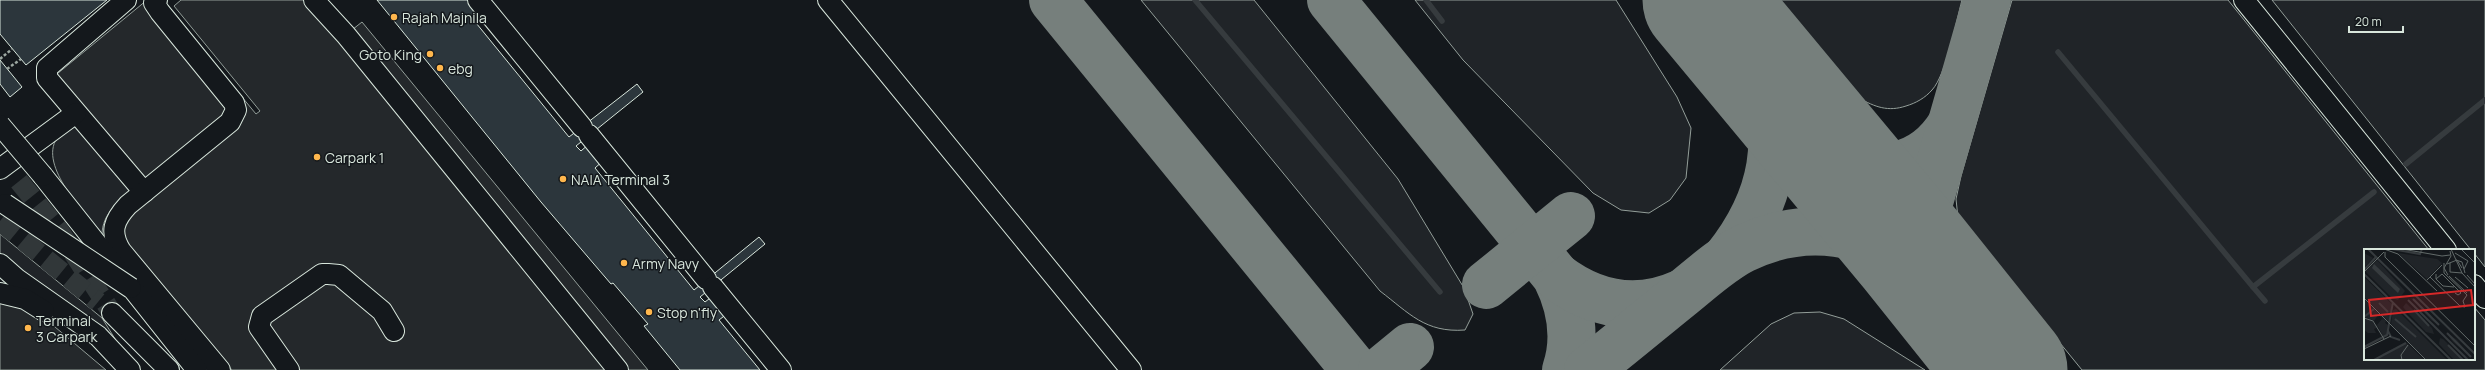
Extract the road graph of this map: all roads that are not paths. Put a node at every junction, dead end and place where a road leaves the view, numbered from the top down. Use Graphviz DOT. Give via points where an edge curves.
graph roads {
  1 [pos="126,0"];
  2 [pos="314,0"];
  3 [pos="478,0"];
  4 [pos="828,0"];
  5 [pos="2244,0"];
  6 [pos="155,1"];
  7 [pos="76,113"];
  8 [pos="0,125"];
  9 [pos="0,169"];
  10 [pos="144,192"];
  11 [pos="0,198"];
  12 [pos="2445,249"];
  13 [pos="0,264"];
  14 [pos="2475,286"];
  15 [pos="131,288"];
  16 [pos="0,293"];
  17 [pos="43,296"];
  18 [pos="2485,298"];
  19 [pos="394,331"];
  20 [pos="125,370"];
  21 [pos="130,370"];
  22 [pos="135,370"];
  23 [pos="169,370"];
  24 [pos="197,370"];
  25 [pos="220,370"];
  26 [pos="289,370"];
  27 [pos="618,370"];
  28 [pos="781,370"];
  29 [pos="1131,370"];
  1 -- 7 [label="lane" via="47,68 47,78"];
  2 -- 27 [label="lane" via="346,35"];
  3 -- 28 [label="lane"];
  4 -- 29 [label="lane"];
  5 -- 12 [label="lane"];
  6 -- 10 [label="lane" via="234,103 236,110 230,122"];
  7 -- 9 [label="lane"];
  7 -- 10 [label="lane"];
  8 -- 15 [label="lane, bridge"];
  10 -- 25 [label="lane" via="128,205 116,220 113,226 116,243"];
  11 -- 15 [label="lane, bridge" via="5,204"];
  13 -- 17 [label="lane"];
  14 -- 18 [label="lane"];
  15 -- 24 [label="lane"];
  16 -- 17 [label="lane" via="16,288"];
  16 -- 20 [label="lane" via="25,299 37,306"];
  17 -- 21 [label="lane" via="98,336"];
  19 -- 26 [label="lane" via="382,311 348,282 339,275 322,274 259,320 259,327"];
  22 -- 23 [label="lane" via="112,313"];
}
